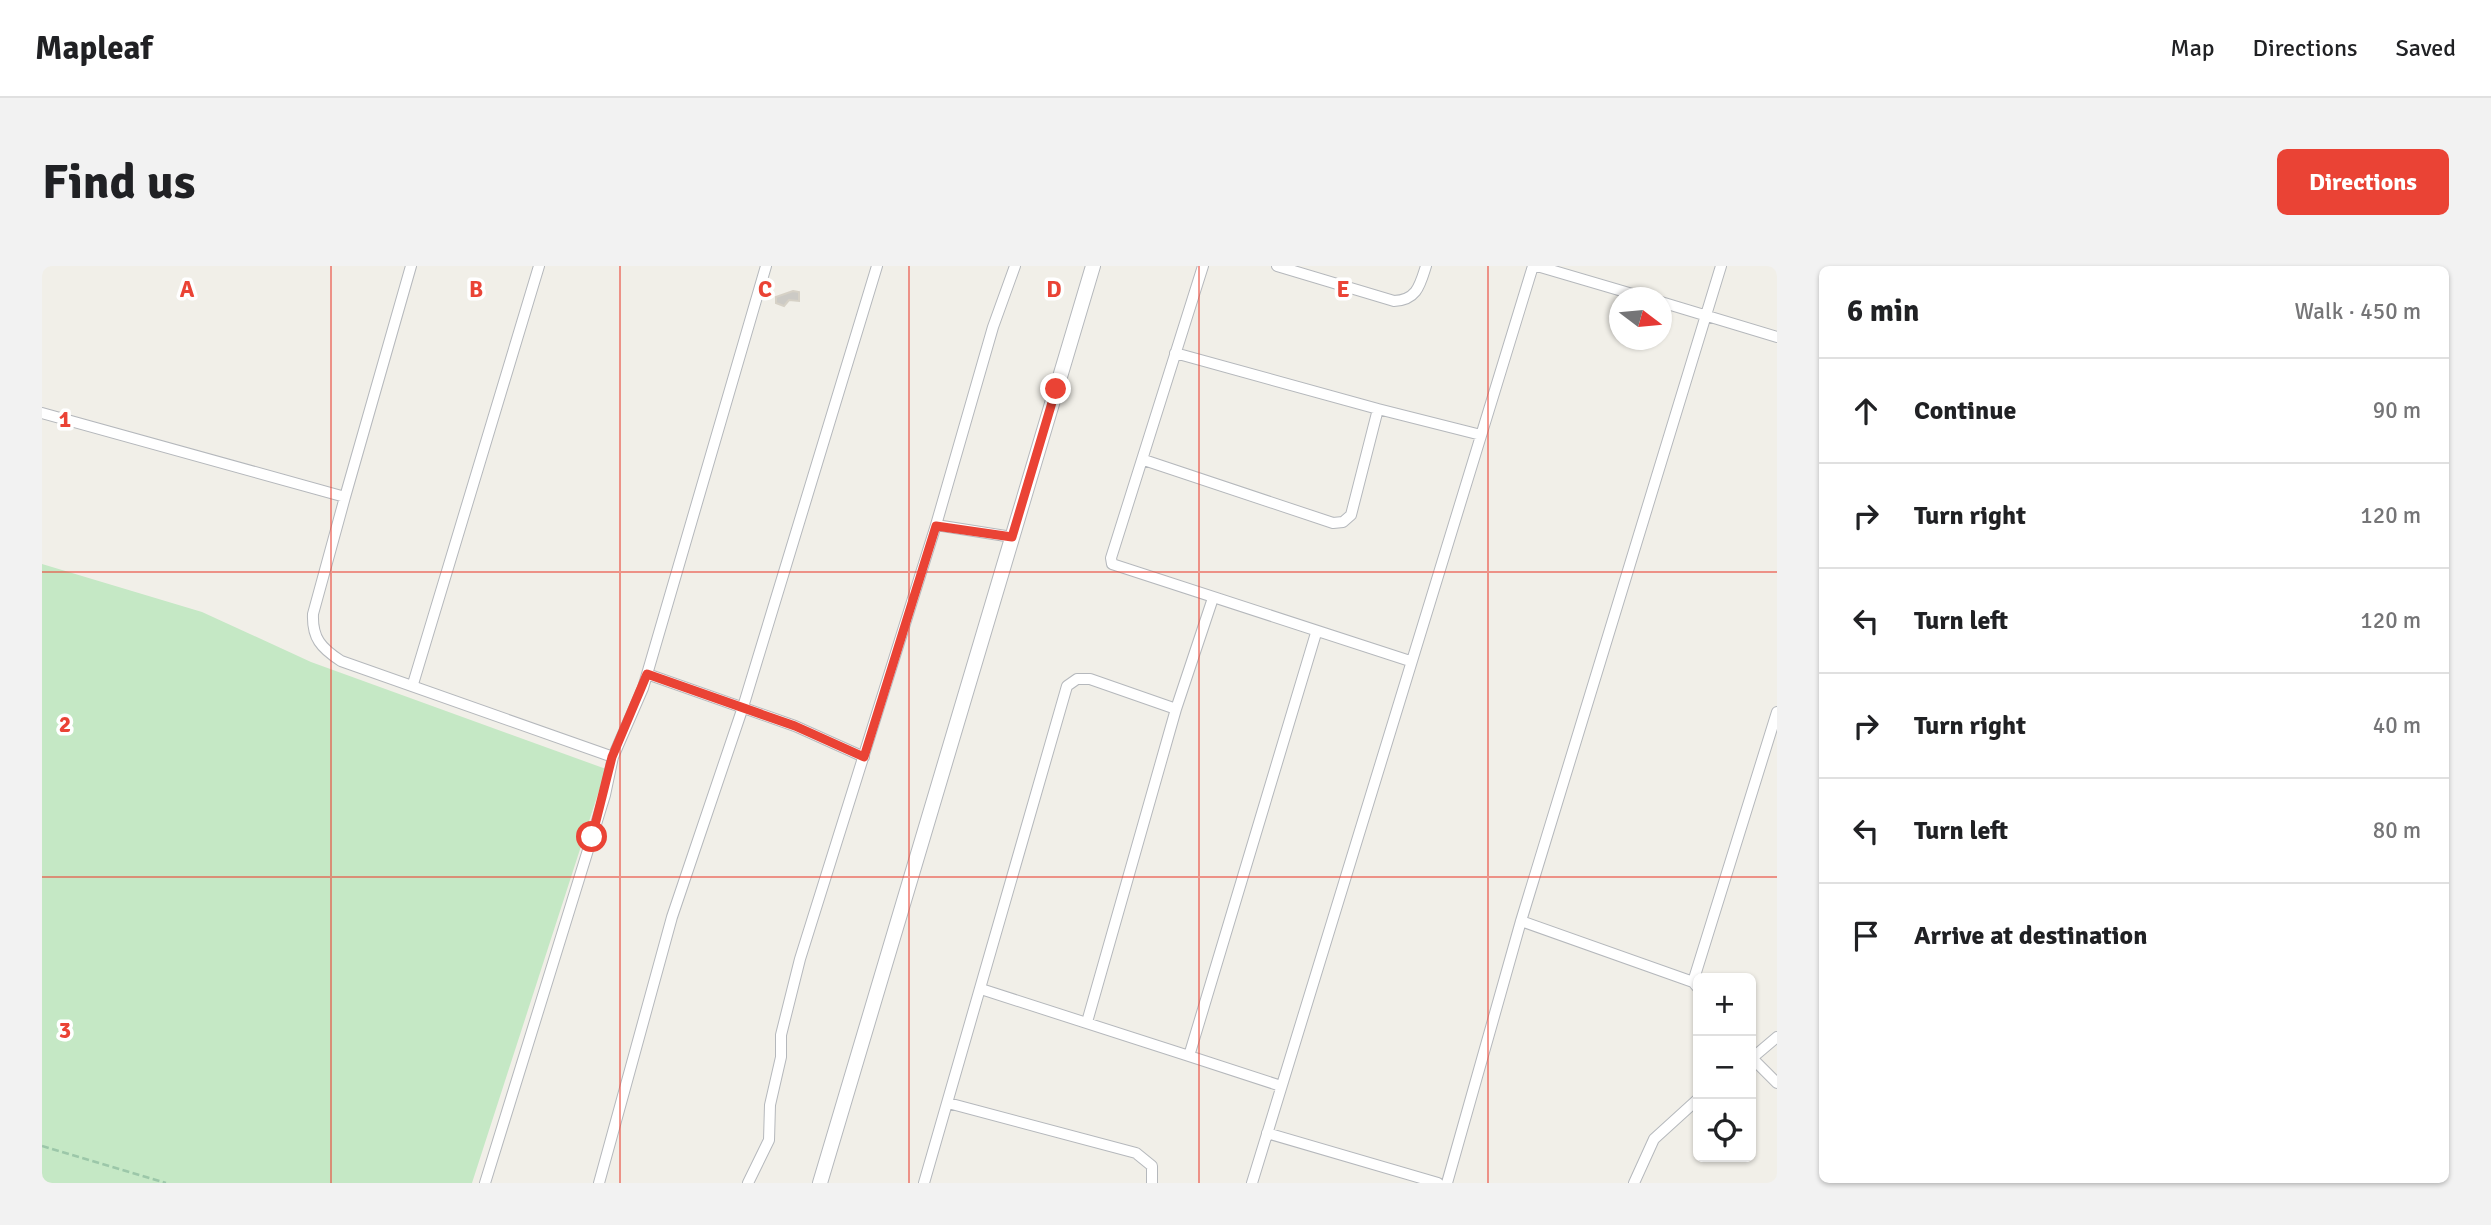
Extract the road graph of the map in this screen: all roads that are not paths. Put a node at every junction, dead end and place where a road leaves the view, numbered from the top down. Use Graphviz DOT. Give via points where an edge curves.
graph roads {
  1 [pos="411,266"];
  2 [pos="539,266"];
  3 [pos="766,266"];
  4 [pos="877,266"];
  5 [pos="1015,266"];
  6 [pos="1093,266"];
  7 [pos="1203,266"];
  8 [pos="1278,266"];
  9 [pos="1426,266"];
  10 [pos="1535,266"];
  11 [pos="1721,266"];
  12 [pos="1609,287"];
  13 [pos="1672,305"];
  14 [pos="1706,315"];
  15 [pos="1777,337"];
  16 [pos="1175,354"];
  17 [pos="1378,410"];
  18 [pos="42,412"];
  19 [pos="1481,435"];
  20 [pos="1144,460"];
  21 [pos="345,497"];
  22 [pos="936,526"];
  23 [pos="1012,537"];
  24 [pos="1213,598"];
  25 [pos="1317,633"];
  26 [pos="1410,661"];
  27 [pos="647,674"];
  28 [pos="413,684"];
  29 [pos="743,707"];
  30 [pos="1176,709"];
  31 [pos="1777,712"];
  32 [pos="612,757"];
  33 [pos="864,757"];
  34 [pos="1521,921"];
  35 [pos="1700,973"];
  36 [pos="1693,984"];
  37 [pos="981,989"];
  38 [pos="1087,1022"];
  39 [pos="1777,1037"];
  40 [pos="1756,1054"];
  41 [pos="1189,1056"];
  42 [pos="1756,1063"];
  43 [pos="1777,1083"];
  44 [pos="1281,1086"];
  45 [pos="948,1103"];
  46 [pos="1693,1104"];
  47 [pos="1267,1133"];
  48 [pos="485,1183"];
  49 [pos="599,1183"];
  50 [pos="748,1183"];
  51 [pos="820,1183"];
  52 [pos="924,1183"];
  53 [pos="1152,1183"];
  54 [pos="1252,1183"];
  55 [pos="1438,1183"];
  56 [pos="1447,1183"];
  57 [pos="1634,1183"];
  1 -- 21 [label="street"];
  2 -- 28 [label="street"];
  3 -- 27 [label="street"];
  4 -- 29 [label="street"];
  5 -- 22 [label="street"];
  6 -- 23 [label="street"];
  7 -- 16 [label="street"];
  8 -- 9 [label="street" via="1394,301 1412,296"];
  10 -- 12 [label="street"];
  10 -- 19 [label="street"];
  11 -- 14 [label="street"];
  13 -- 14 [label="street"];
  14 -- 15 [label="street"];
  14 -- 34 [label="street"];
  16 -- 17 [label="street"];
  16 -- 20 [label="street"];
  17 -- 19 [label="street"];
  17 -- 20 [label="street" via="1351,515 1339,523"];
  18 -- 21 [label="street"];
  19 -- 26 [label="street"];
  20 -- 24 [label="street" via="1112,564"];
  21 -- 28 [label="street" via="313,614 313,631 324,650 341,661"];
  22 -- 23 [label="street"];
  22 -- 33 [label="street"];
  23 -- 51 [label="street"];
  24 -- 25 [label="street"];
  24 -- 30 [label="street"];
  25 -- 26 [label="street"];
  25 -- 41 [label="street"];
  26 -- 44 [label="street"];
  27 -- 29 [label="street"];
  27 -- 32 [label="street"];
  28 -- 32 [label="street"];
  29 -- 33 [label="street"];
  29 -- 49 [label="street" via="672,917"];
  30 -- 37 [label="street" via="1090,679 1077,679 1067,686"];
  30 -- 38 [label="street"];
  31 -- 35 [label="street"];
  32 -- 48 [label="street" via="605,795"];
  33 -- 50 [label="street" via="781,1035 769,1140"];
  34 -- 36 [label="street"];
  34 -- 56 [label="street"];
  37 -- 38 [label="street"];
  37 -- 45 [label="street"];
  38 -- 41 [label="street"];
  39 -- 40 [label="street"];
  41 -- 44 [label="street"];
  42 -- 43 [label="street"];
  44 -- 47 [label="street"];
  45 -- 52 [label="street"];
  45 -- 53 [label="street" via="1136,1153 1152,1166"];
  46 -- 57 [label="street" via="1654,1139"];
  47 -- 54 [label="street"];
  47 -- 55 [label="street"];
}
